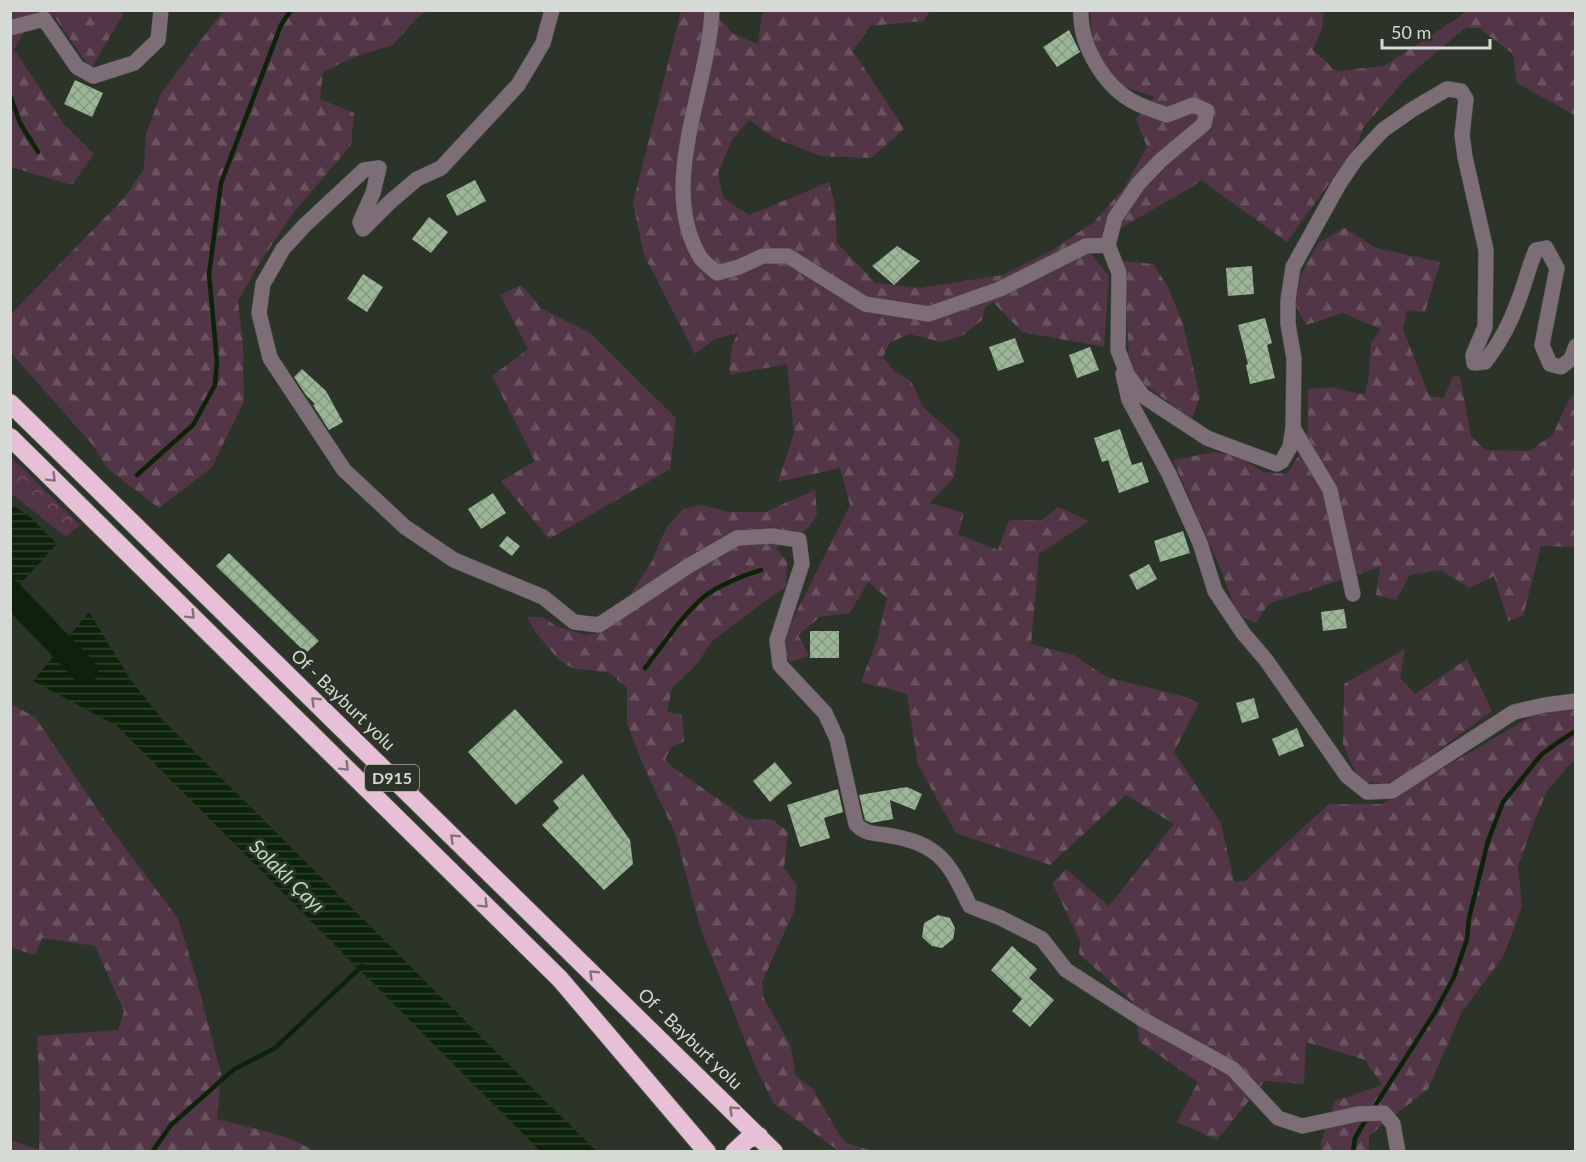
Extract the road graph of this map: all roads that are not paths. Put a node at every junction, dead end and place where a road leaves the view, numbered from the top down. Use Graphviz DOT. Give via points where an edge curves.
graph roads {
  1 [pos="161,10"];
  2 [pos="552,10"];
  3 [pos="712,10"];
  4 [pos="1081,10"];
  5 [pos="10,28"];
  6 [pos="1108,245"];
  7 [pos="1575,346"];
  8 [pos="1118,351"];
  9 [pos="10,403"];
  10 [pos="1293,428"];
  11 [pos="10,437"];
  12 [pos="1353,594"];
  13 [pos="1575,701"];
  14 [pos="759,1136"];
  15 [pos="707,1152"];
  16 [pos="734,1152"];
  17 [pos="774,1152"];
  18 [pos="1398,1152"];
  1 -- 5 [label="street" via="158,40 134,63 93,76 77,66 44,19"];
  2 -- 18 [label="street" via="543,43 518,85 441,168 417,179 363,229 360,222 379,168 364,170 283,249 262,284 259,313 270,358 344,470 405,527 454,560 543,597 573,622 599,625 737,538 772,536 799,540 802,564 777,640 780,665 825,713 837,739 856,824 862,831 907,838 937,852 956,877 970,906 1042,939 1066,970 1142,1019 1233,1069 1278,1118 1302,1126 1358,1114 1384,1113 1393,1124"];
  3 -- 6 [label="street" via="682,185 687,225 701,258 717,273 763,256 788,256 865,304 929,314 1000,289 1086,246"];
  4 -- 6 [label="street" via="1080,24 1090,51 1110,84 1135,103 1167,116 1193,105 1207,111 1204,124 1138,184 1115,218"];
  6 -- 8 [label="street" via="1119,273"];
  7 -- 10 [label="street" via="1571,359 1561,367 1550,364 1546,358 1542,345 1557,268 1546,248 1536,250 1496,348 1485,362 1474,363 1473,356 1485,327 1486,250 1462,135 1466,99 1461,91 1447,89 1383,130 1356,159 1293,267 1288,316 1294,359"];
  8 -- 10 [label="street" via="1127,374 1143,396 1206,438 1277,464 1290,447"];
  8 -- 13 [label="street" via="1129,400 1169,474 1200,543 1215,591 1347,776 1367,792 1392,791 1514,712"];
  14 -- 9 [label="highway, Of - Bayburt yolu / D915, one-way"];
  10 -- 12 [label="street" via="1330,490"];
  11 -- 15 [label="highway, D915, one-way" via="560,979"];
  14 -- 16 [label="highway" via="748,1139"];
  14 -- 17 [label="highway, Of - Bayburt yolu / D915"];
}
